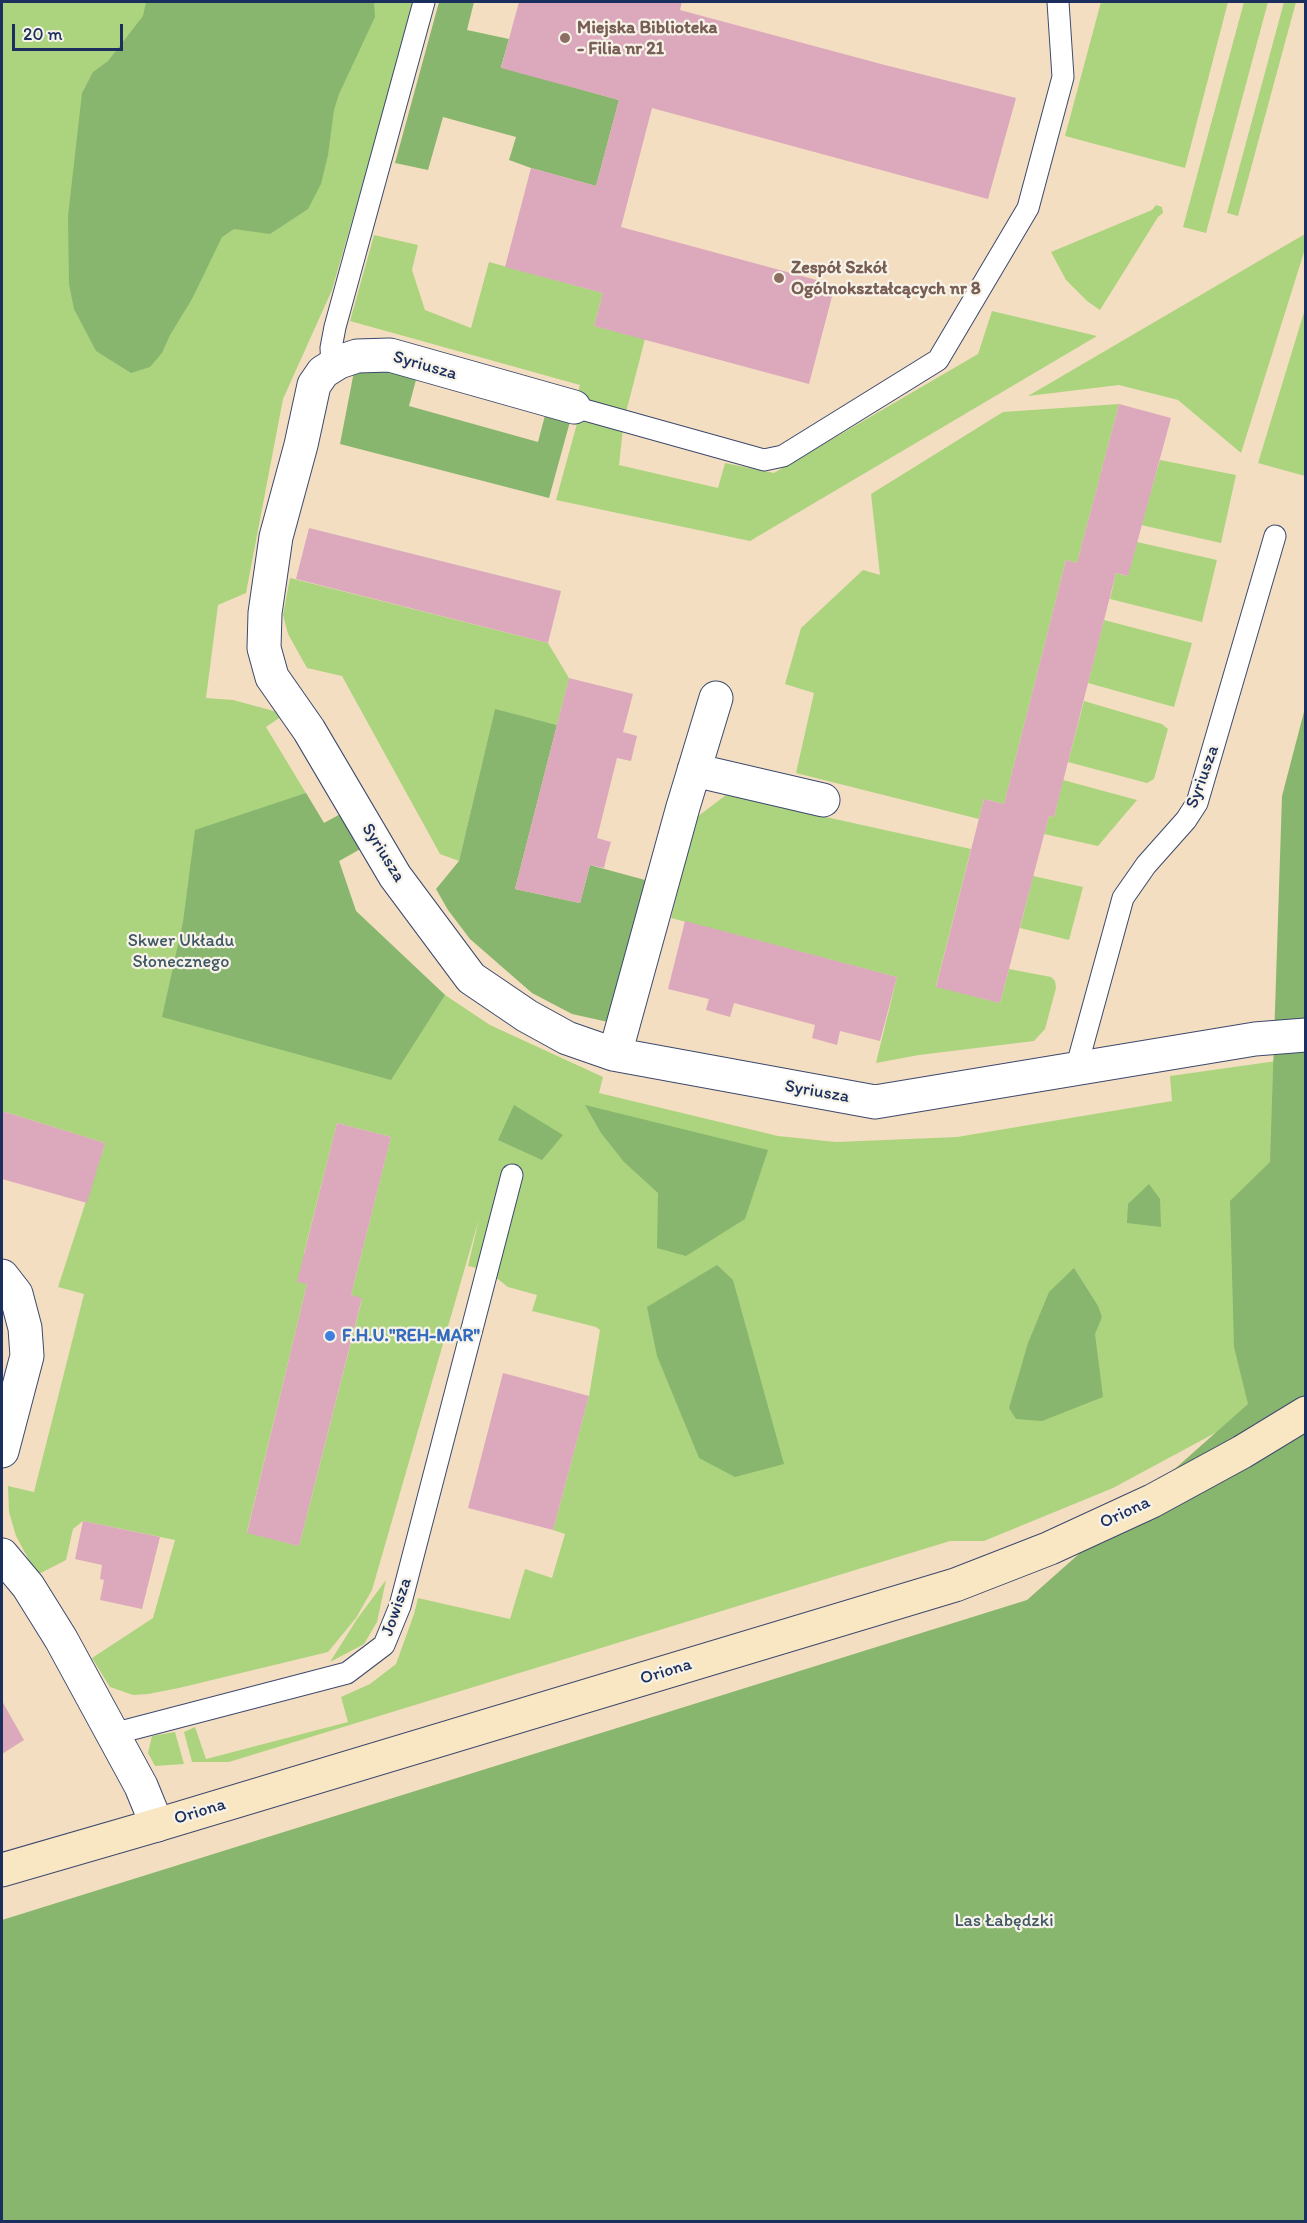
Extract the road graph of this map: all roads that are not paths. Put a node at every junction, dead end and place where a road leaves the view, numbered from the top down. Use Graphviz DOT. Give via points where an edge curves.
graph roads {
  1 [pos="424,2"];
  2 [pos="1058,2"];
  3 [pos="332,366"];
  4 [pos="574,407"];
  5 [pos="1275,536"];
  6 [pos="716,698"];
  7 [pos="694,770"];
  8 [pos="823,800"];
  9 [pos="1305,1035"];
  10 [pos="615,1054"];
  11 [pos="1076,1069"];
  12 [pos="512,1175"];
  13 [pos="2,1276"];
  14 [pos="1305,1413"];
  15 [pos="2,1451"];
  16 [pos="2,1555"];
  17 [pos="112,1734"];
  18 [pos="157,1825"];
  19 [pos="2,1870"];
  1 -- 3 [label="lane" via="335,327"];
  2 -- 4 [label="lane" via="1063,77 1028,208 938,360 783,456 764,460"];
  3 -- 4 [label="street, Syriusza" via="357,356 390,355"];
  3 -- 10 [label="street, Syriusza" via="314,385 276,537 264,648 272,677 309,729 395,876 471,978 567,1038"];
  5 -- 11 [label="lane, Syriusza" via="1197,803 1123,898"];
  6 -- 7 [label="street"];
  7 -- 8 [label="street"];
  7 -- 10 [label="street"];
  9 -- 11 [label="street, Syriusza" via="1255,1039"];
  10 -- 11 [label="street, Syriusza" via="875,1102"];
  12 -- 17 [label="lane, Jowisza" via="400,1606 384,1645 347,1673"];
  13 -- 15 [label="street" via="16,1294 27,1356"];
  14 -- 18 [label="street, Oriona" via="1152,1501 1050,1548 955,1584"];
  16 -- 17 [label="street" via="28,1586 61,1639"];
  17 -- 18 [label="street"];
  18 -- 19 [label="street, Oriona"];
}
